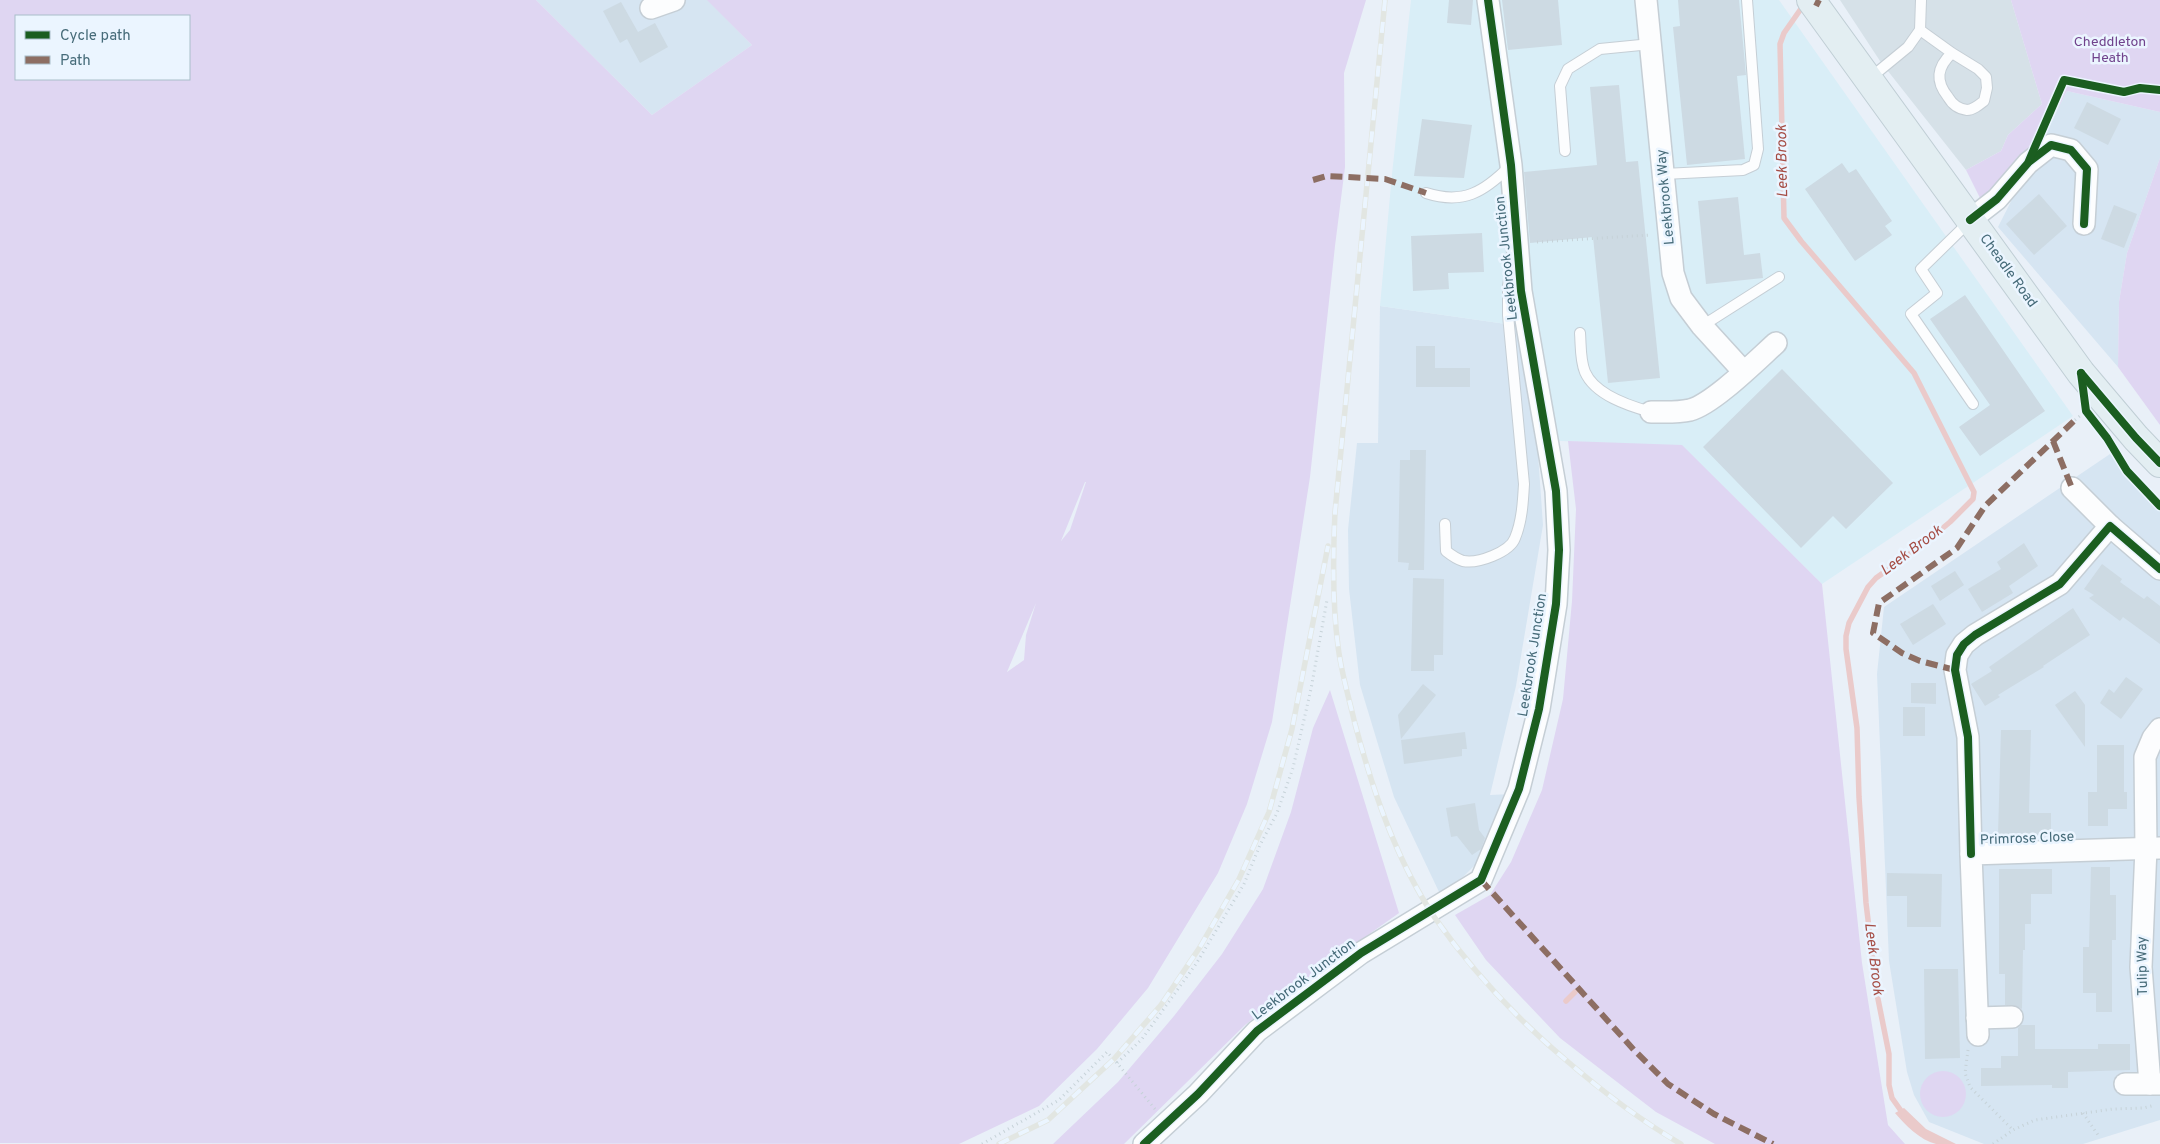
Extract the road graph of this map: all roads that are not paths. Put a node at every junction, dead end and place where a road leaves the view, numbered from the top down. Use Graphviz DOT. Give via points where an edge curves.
graph roads {
  1 [pos="674,0"];
  2 [pos="1488,0"];
  3 [pos="1646,0"];
  4 [pos="1747,0"];
  5 [pos="1922,0"];
  6 [pos="1813,3"];
  7 [pos="651,8"];
  8 [pos="1920,30"];
  9 [pos="1651,44"];
  10 [pos="1952,53"];
  11 [pos="1868,79"];
  12 [pos="1565,151"];
  13 [pos="1511,166"];
  14 [pos="1664,174"];
  15 [pos="1426,192"];
  16 [pos="1970,220"];
  17 [pos="2084,224"];
  18 [pos="1516,244"];
  19 [pos="1779,277"];
  20 [pos="1702,326"];
  21 [pos="1580,333"];
  22 [pos="1776,343"];
  23 [pos="1743,372"];
  24 [pos="1973,404"];
  25 [pos="1651,412"];
  26 [pos="2160,463"];
  27 [pos="2072,488"];
  28 [pos="1445,524"];
  29 [pos="2110,526"];
  30 [pos="2160,569"];
  31 [pos="2160,729"];
  32 [pos="2153,848"];
  33 [pos="1971,854"];
  34 [pos="2012,1017"];
  35 [pos="2125,1084"];
  36 [pos="2155,1084"];
  37 [pos="1144,1144"];
  1 -- 7 [label="street"];
  2 -- 13 [label="street, Leekbrook Junction"];
  3 -- 9 [label="street, Leekbrook Way"];
  4 -- 14 [label="lane" via="1758,149 1754,165 1742,170"];
  5 -- 8 [label="lane"];
  6 -- 11 [label="highway, Cheadle Road"];
  8 -- 10 [label="lane"];
  8 -- 11 [label="lane" via="1908,47"];
  9 -- 12 [label="lane" via="1600,49 1568,68 1560,86"];
  9 -- 14 [label="street, Leekbrook Way"];
  10 -- 10 [label="lane" via="1986,77 1988,88 1984,101 1975,108 1967,110 1954,106 1938,81 1939,70"];
  11 -- 16 [label="highway, Cheadle Road"];
  13 -- 15 [label="lane" via="1494,182 1467,197 1439,197"];
  13 -- 18 [label="street, Leekbrook Junction"];
  14 -- 20 [label="street, Leekbrook Way" via="1674,273 1681,298"];
  16 -- 17 [label="street" via="1997,199 2028,163 2052,145 2071,150 2087,169"];
  16 -- 24 [label="lane" via="1921,269 1937,292 1911,314"];
  16 -- 26 [label="highway, Cheadle Road" via="2081,373"];
  18 -- 28 [label="lane" via="1510,269 1508,315 1524,484 1523,508 1515,540 1491,557 1462,560 1446,551"];
  18 -- 37 [label="street, Leekbrook Junction" via="1521,291 1556,491 1559,550 1556,604 1540,699 1518,789 1481,880 1361,953 1257,1031"];
  19 -- 20 [label="lane"];
  20 -- 23 [label="street, Leekbrook Way"];
  21 -- 25 [label="lane" via="1585,373 1593,384 1632,407"];
  22 -- 23 [label="street"];
  23 -- 25 [label="street" via="1692,410"];
  27 -- 29 [label="street"];
  29 -- 30 [label="street"];
  29 -- 33 [label="street" via="2060,584 1975,635 1957,655 1955,670 1968,737"];
  31 -- 32 [label="street, Tulip Way" via="2145,757"];
  32 -- 33 [label="street, Primrose Close"];
  32 -- 36 [label="street, Tulip Way" via="2141,967"];
  33 -- 34 [label="street, Primrose Close" via="1977,1026"];
  35 -- 36 [label="street, Tulip Way"];
}
